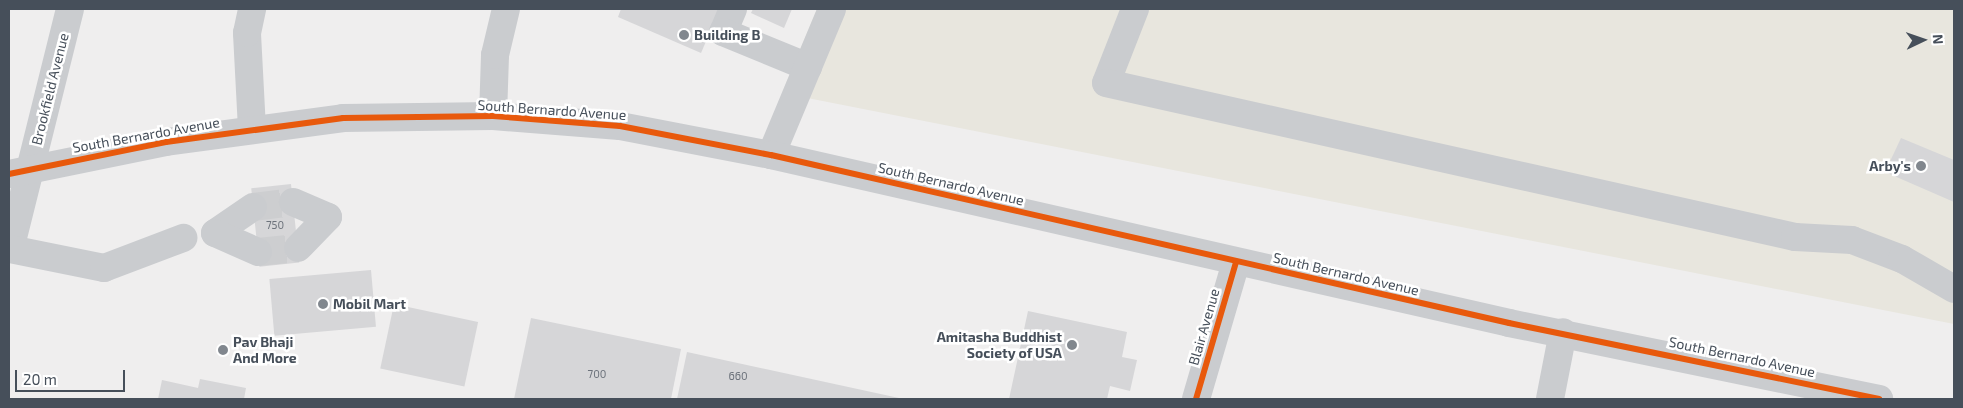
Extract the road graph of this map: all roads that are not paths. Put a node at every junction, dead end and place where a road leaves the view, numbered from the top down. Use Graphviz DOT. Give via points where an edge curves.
graph roads {
  1 [pos="70,9"];
  2 [pos="252,9"];
  3 [pos="506,9"];
  4 [pos="733,9"];
  5 [pos="832,9"];
  6 [pos="1135,9"];
  7 [pos="808,67"];
  8 [pos="493,116"];
  9 [pos="252,130"];
  10 [pos="771,155"];
  11 [pos="19,171"];
  12 [pos="293,202"];
  13 [pos="253,207"];
  14 [pos="182,238"];
  15 [pos="298,248"];
  16 [pos="258,252"];
  17 [pos="1236,262"];
  18 [pos="1954,289"];
  19 [pos="1562,332"];
  20 [pos="1838,395"];
  21 [pos="1196,399"];
  22 [pos="1550,399"];
  23 [pos="1879,399"];
  1 -- 11 [label="street, Brookfield Avenue"];
  2 -- 9 [label="street" via="247,33"];
  3 -- 8 [label="street" via="495,55"];
  4 -- 7 [label="street" via="723,32"];
  5 -- 7 [label="street"];
  6 -- 18 [label="street" via="1106,83 1795,237 1852,240 1902,259"];
  7 -- 10 [label="street"];
  8 -- 9 [label="street, South Bernardo Avenue" via="373,116"];
  8 -- 10 [label="street, South Bernardo Avenue" via="620,126"];
  9 -- 11 [label="street, South Bernardo Avenue"];
  10 -- 17 [label="street, South Bernardo Avenue"];
  11 -- 14 [label="street, Brookfield Avenue" via="10,249 104,268"];
  12 -- 15 [label="street" via="328,217"];
  13 -- 16 [label="street" via="215,234"];
  17 -- 19 [label="street, South Bernardo Avenue"];
  17 -- 21 [label="street, Blair Avenue"];
  19 -- 20 [label="street, South Bernardo Avenue"];
  19 -- 22 [label="street"];
  20 -- 23 [label="street, South Bernardo Avenue"];
}
